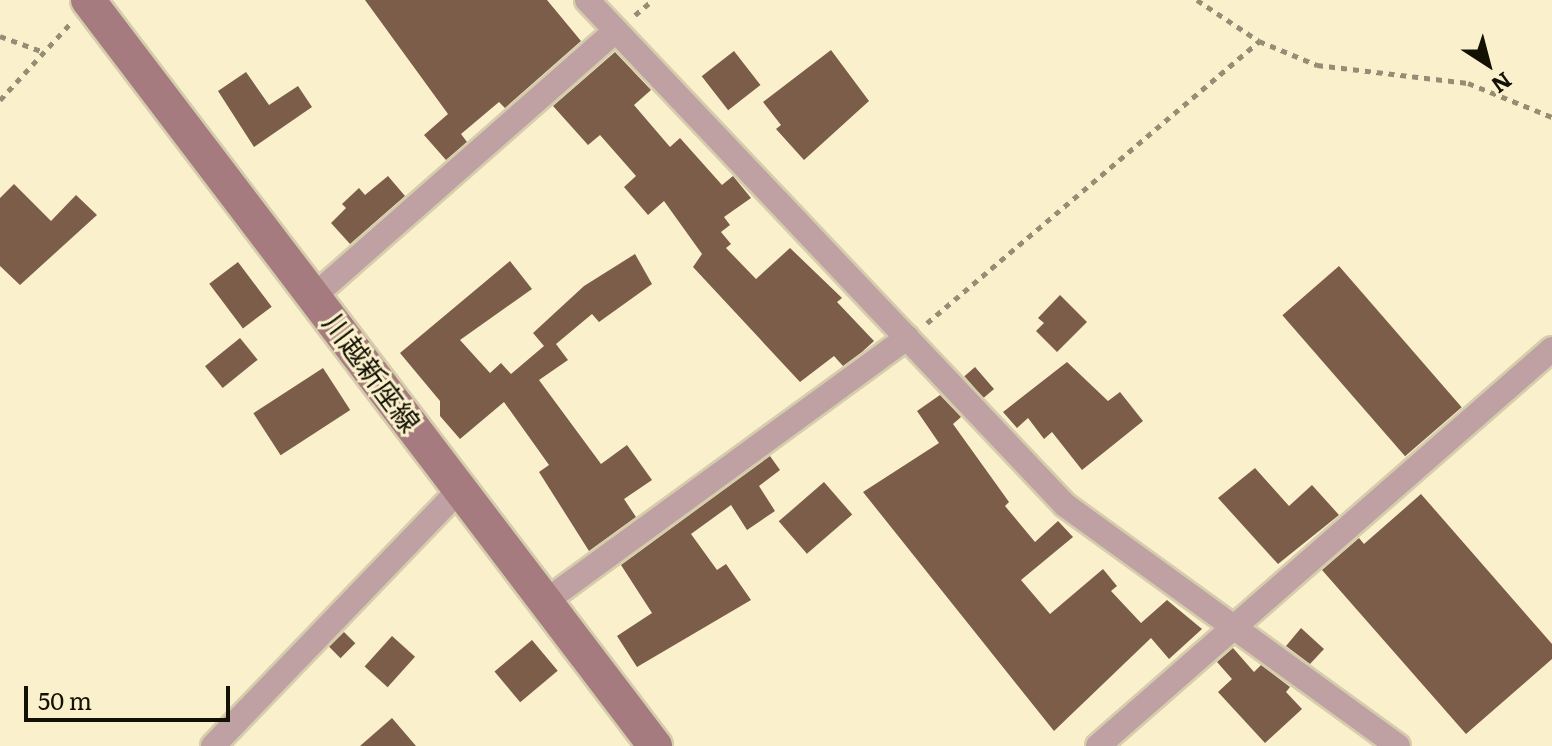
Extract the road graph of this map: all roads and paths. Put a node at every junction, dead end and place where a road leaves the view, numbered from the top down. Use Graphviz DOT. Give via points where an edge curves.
graph roads {
  1 [pos="587,0"];
  2 [pos="1197,0"];
  3 [pos="89,2"];
  4 [pos="616,31"];
  5 [pos="0,36"];
  6 [pos="1259,41"];
  7 [pos="44,52"];
  8 [pos="0,100"];
  9 [pos="1552,117"];
  10 [pos="315,295"];
  11 [pos="907,338"];
  12 [pos="1552,349"];
  13 [pos="461,488"];
  14 [pos="546,601"];
  15 [pos="1238,627"];
  16 [pos="213,746"];
  17 [pos="655,746"];
  18 [pos="1098,746"];
  19 [pos="1398,746"];
  1 -- 4 [label="street"];
  2 -- 6 [label="path"];
  3 -- 7 [label="path"];
  3 -- 10 [label="main road, 川越新座線"];
  4 -- 10 [label="street"];
  4 -- 11 [label="street"];
  5 -- 7 [label="path"];
  6 -- 9 [label="path" via="1329,67 1468,83"];
  6 -- 11 [label="path"];
  7 -- 8 [label="path"];
  10 -- 13 [label="main road, 川越新座線"];
  11 -- 14 [label="street"];
  11 -- 15 [label="street" via="1065,505"];
  12 -- 15 [label="street"];
  13 -- 14 [label="main road, 川越新座線"];
  13 -- 16 [label="street"];
  14 -- 17 [label="main road, 川越新座線"];
  15 -- 18 [label="street"];
  15 -- 19 [label="street"];
}
